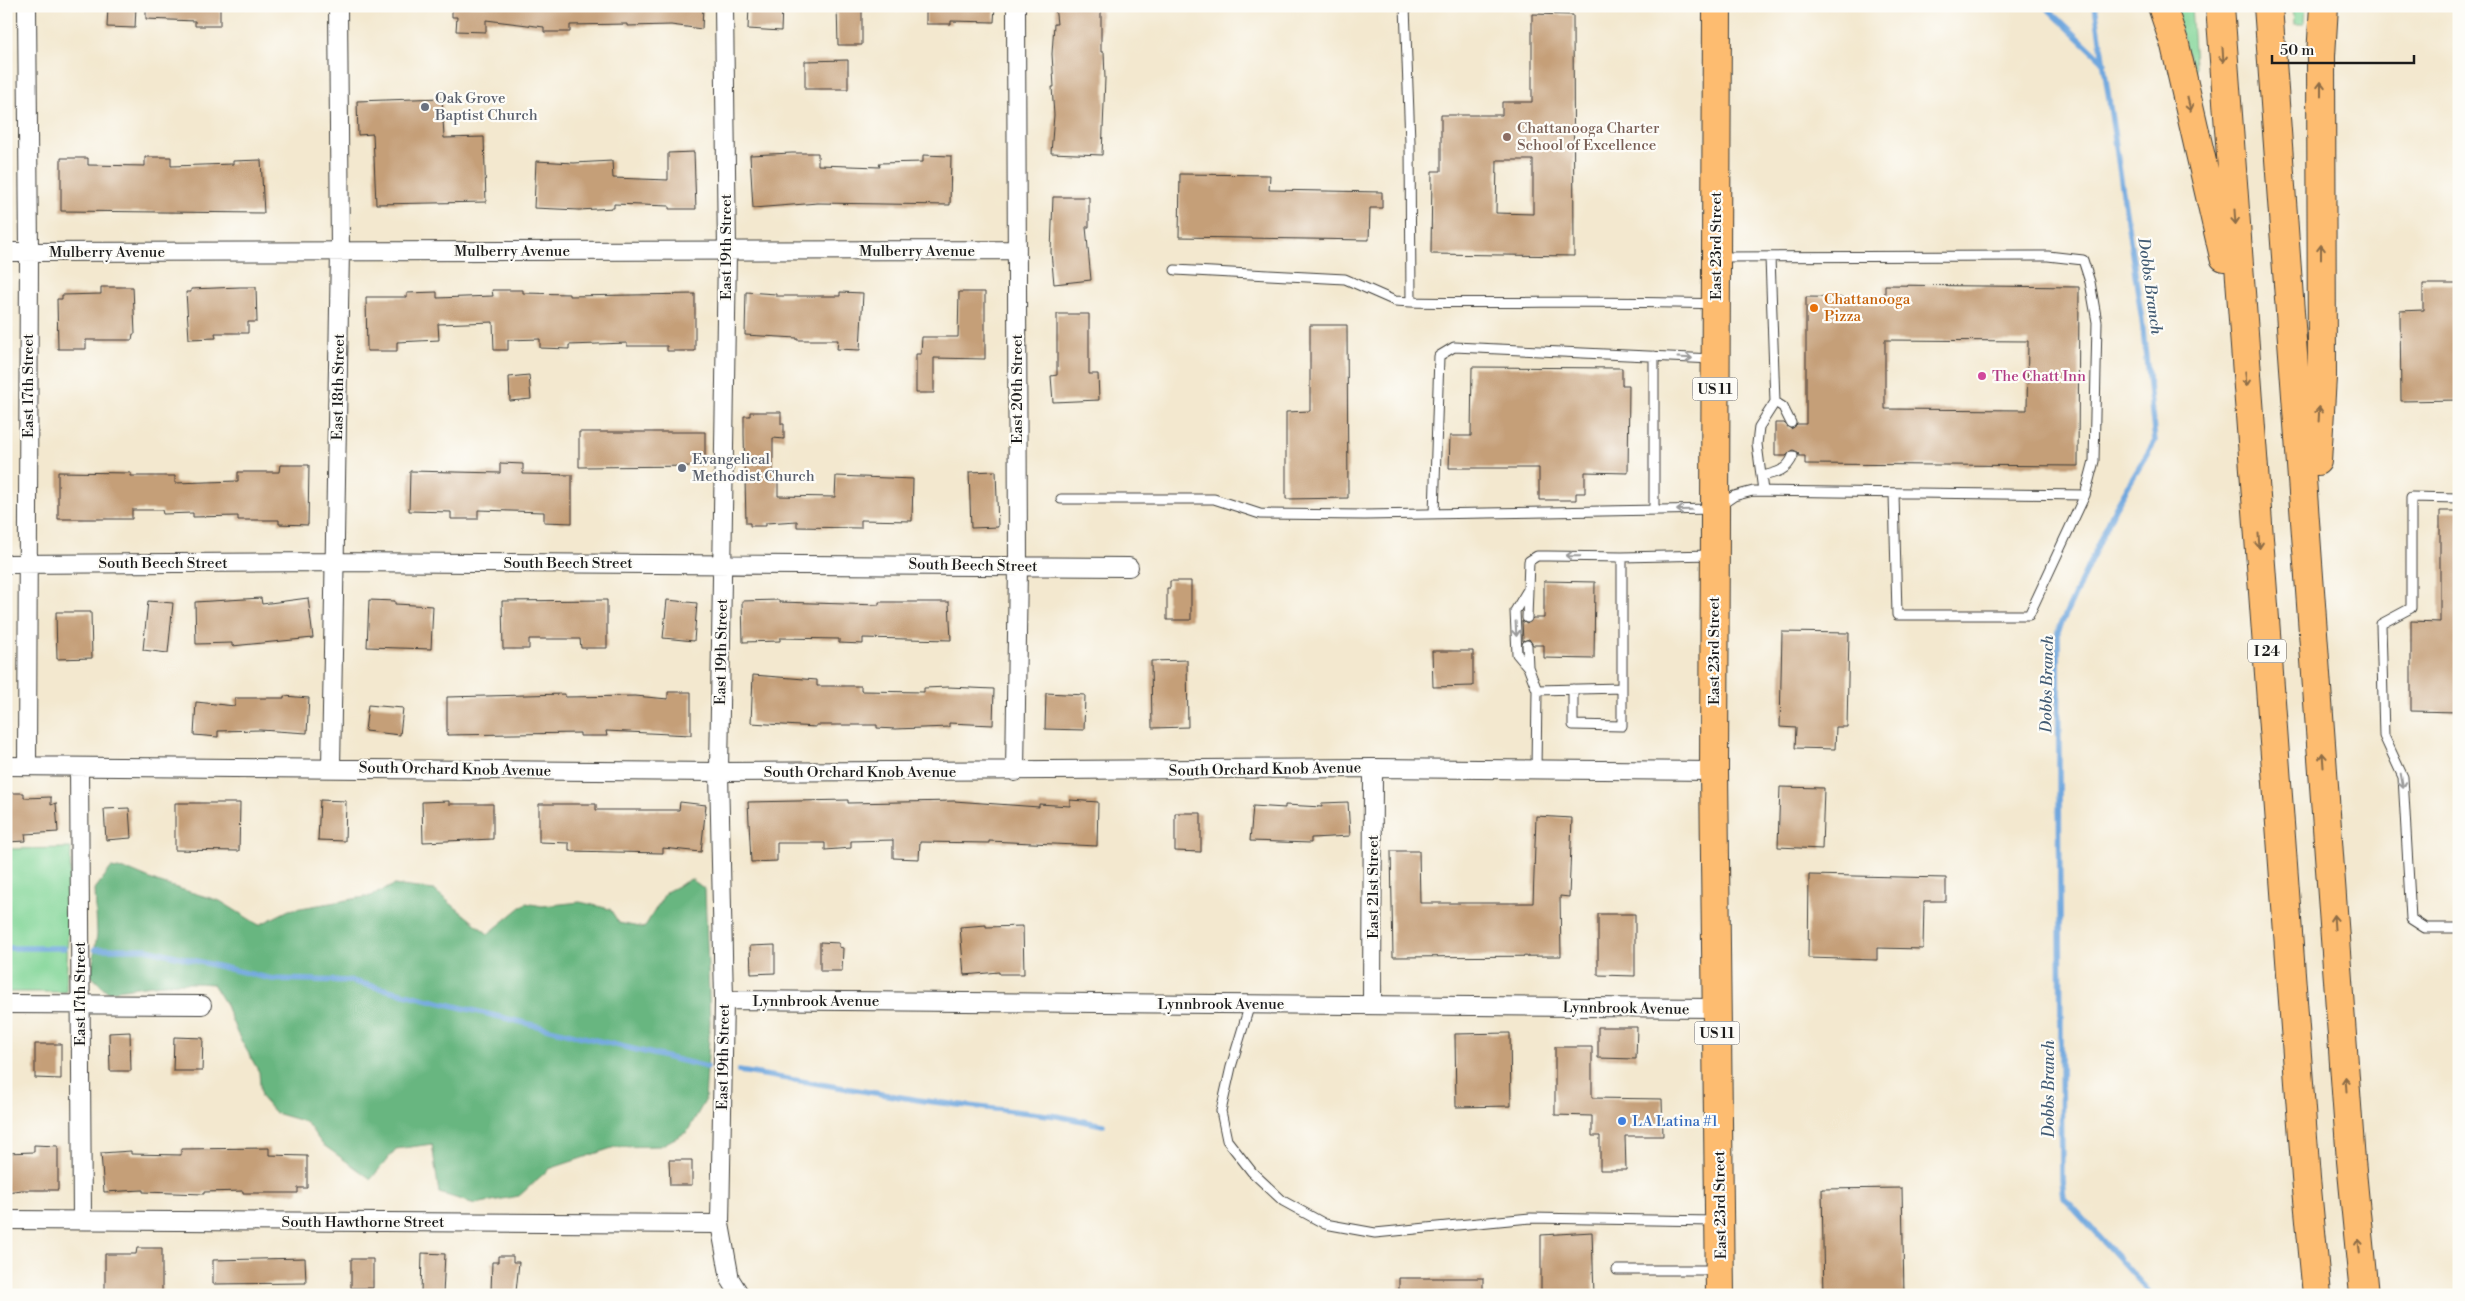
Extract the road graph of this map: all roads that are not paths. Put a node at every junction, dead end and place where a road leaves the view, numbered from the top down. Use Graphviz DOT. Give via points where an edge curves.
graph roads {
  1 [pos="27,6"];
  2 [pos="338,6"];
  3 [pos="724,6"];
  4 [pos="1016,6"];
  5 [pos="1405,6"];
  6 [pos="1717,6"];
  7 [pos="2162,6"];
  8 [pos="2220,6"];
  9 [pos="2268,6"];
  10 [pos="2324,6"];
  11 [pos="1017,250"];
  12 [pos="340,251"];
  13 [pos="6,252"];
  14 [pos="727,252"];
  15 [pos="29,253"];
  16 [pos="1716,257"];
  17 [pos="1770,257"];
  18 [pos="1176,270"];
  19 [pos="1411,302"];
  20 [pos="1715,304"];
  21 [pos="2243,343"];
  22 [pos="1654,356"];
  23 [pos="1715,359"];
  24 [pos="1775,402"];
  25 [pos="1791,424"];
  26 [pos="1793,456"];
  27 [pos="1762,476"];
  28 [pos="1763,491"];
  29 [pos="1894,493"];
  30 [pos="2085,495"];
  31 [pos="2459,498"];
  32 [pos="1061,500"];
  33 [pos="1654,510"];
  34 [pos="1714,510"];
  35 [pos="1434,514"];
  36 [pos="1714,555"];
  37 [pos="1622,557"];
  38 [pos="334,562"];
  39 [pos="723,563"];
  40 [pos="6,564"];
  41 [pos="27,564"];
  42 [pos="1018,566"];
  43 [pos="1129,567"];
  44 [pos="2310,568"];
  45 [pos="1527,591"];
  46 [pos="1527,618"];
  47 [pos="1527,645"];
  48 [pos="1528,667"];
  49 [pos="1622,688"];
  50 [pos="1573,689"];
  51 [pos="1537,690"];
  52 [pos="6,766"];
  53 [pos="27,766"];
  54 [pos="79,767"];
  55 [pos="331,767"];
  56 [pos="1373,768"];
  57 [pos="1536,770"];
  58 [pos="1714,771"];
  59 [pos="719,772"];
  60 [pos="1015,772"];
  61 [pos="2459,928"];
  62 [pos="724,1000"];
  63 [pos="6,1004"];
  64 [pos="79,1004"];
  65 [pos="1250,1004"];
  66 [pos="202,1005"];
  67 [pos="1372,1005"];
  68 [pos="1717,1008"];
  69 [pos="6,1220"];
  70 [pos="82,1220"];
  71 [pos="1720,1221"];
  72 [pos="720,1224"];
  73 [pos="1618,1270"];
  74 [pos="1720,1283"];
  75 [pos="740,1295"];
  76 [pos="2317,1295"];
  77 [pos="2364,1295"];
  1 -- 15 [label="street, East 17th Street"];
  2 -- 12 [label="street, East 18th Street"];
  3 -- 14 [label="street, East 19th Street"];
  4 -- 11 [label="street, East 20th Street"];
  5 -- 19 [label="lane"];
  6 -- 16 [label="main road, East 23rd Street / US 11"];
  7 -- 21 [label="main road, one-way" via="2175,45"];
  8 -- 21 [label="main road, I 24, one-way"];
  9 -- 44 [label="main road"];
  44 -- 10 [label="main road, one-way" via="2322,377 2321,56"];
  11 -- 14 [label="street, Mulberry Avenue"];
  11 -- 42 [label="street, East 20th Street"];
  12 -- 14 [label="street, Mulberry Avenue"];
  12 -- 15 [label="street, Mulberry Avenue"];
  12 -- 38 [label="street, East 18th Street"];
  13 -- 15 [label="street, Mulberry Avenue"];
  14 -- 39 [label="street, East 19th Street"];
  15 -- 41 [label="street, East 17th Street"];
  16 -- 17 [label="lane"];
  16 -- 20 [label="main road, East 23rd Street / US 11"];
  17 -- 24 [label="lane"];
  17 -- 30 [label="lane" via="2048,256 2083,260 2097,322 2094,462"];
  18 -- 19 [label="lane" via="1344,279 1394,301"];
  19 -- 20 [label="lane"];
  20 -- 23 [label="main road, East 23rd Street / US 11"];
  21 -- 76 [label="main road, I 24, one-way"];
  22 -- 23 [label="lane, one-way"];
  22 -- 33 [label="lane"];
  22 -- 35 [label="lane" via="1454,347 1439,356"];
  23 -- 34 [label="main road, East 23rd Street / US 11"];
  24 -- 25 [label="lane" via="1783,407"];
  24 -- 27 [label="lane" via="1759,427 1757,444"];
  26 -- 27 [label="lane" via="1789,465 1779,472"];
  27 -- 28 [label="lane"];
  28 -- 29 [label="lane"];
  28 -- 34 [label="lane" via="1734,496"];
  29 -- 30 [label="lane"];
  29 -- 30 [label="lane" via="1897,615 2029,615"];
  31 -- 61 [label="lane, one-way" via="2410,497 2411,608 2381,624 2384,736 2402,777 2411,919 2425,928"];
  32 -- 35 [label="lane" via="1214,499 1260,514"];
  34 -- 33 [label="lane, one-way"];
  33 -- 35 [label="lane"];
  34 -- 36 [label="main road, East 23rd Street / US 11"];
  36 -- 37 [label="lane"];
  36 -- 58 [label="main road, East 23rd Street / US 11"];
  37 -- 45 [label="lane, one-way" via="1537,556 1529,561"];
  37 -- 49 [label="lane"];
  38 -- 39 [label="street, South Beech Street"];
  38 -- 41 [label="street, South Beech Street"];
  38 -- 55 [label="street, East 18th Street"];
  39 -- 42 [label="street, South Beech Street"];
  39 -- 59 [label="street, East 19th Street"];
  40 -- 41 [label="street, South Beech Street"];
  41 -- 53 [label="street, East 17th Street"];
  42 -- 43 [label="street, South Beech Street"];
  42 -- 60 [label="street, East 20th Street"];
  77 -- 44 [label="main road, one-way" via="2351,1162"];
  45 -- 46 [label="lane"];
  45 -- 48 [label="lane, one-way" via="1515,610 1517,654"];
  47 -- 48 [label="lane"];
  48 -- 51 [label="lane"];
  49 -- 50 [label="lane"];
  49 -- 50 [label="lane" via="1622,726 1573,726"];
  50 -- 51 [label="lane"];
  51 -- 57 [label="lane"];
  52 -- 53 [label="street, South Orchard Knob Avenue"];
  53 -- 54 [label="street, South Orchard Knob Avenue"];
  54 -- 55 [label="street, South Orchard Knob Avenue"];
  54 -- 64 [label="street, East 17th Street"];
  55 -- 59 [label="street, South Orchard Knob Avenue"];
  56 -- 57 [label="street, South Orchard Knob Avenue"];
  56 -- 60 [label="street, South Orchard Knob Avenue"];
  56 -- 67 [label="street, East 21st Street"];
  57 -- 58 [label="street, South Orchard Knob Avenue"];
  58 -- 68 [label="main road, East 23rd Street / US 11"];
  59 -- 60 [label="street, South Orchard Knob Avenue"];
  59 -- 62 [label="street, East 19th Street"];
  62 -- 65 [label="street, Lynnbrook Avenue"];
  62 -- 72 [label="street, East 19th Street"];
  63 -- 64 [label="street"];
  64 -- 66 [label="street"];
  64 -- 70 [label="street, East 17th Street"];
  65 -- 67 [label="street, Lynnbrook Avenue"];
  65 -- 71 [label="lane" via="1222,1111 1227,1140 1252,1172 1283,1201 1325,1224 1375,1233 1530,1218"];
  67 -- 68 [label="street, Lynnbrook Avenue"];
  68 -- 71 [label="main road, East 23rd Street / US 11"];
  69 -- 70 [label="street, South Hawthorne Street"];
  70 -- 72 [label="street, South Hawthorne Street"];
  71 -- 74 [label="main road, East 23rd Street / US 11"];
  72 -- 75 [label="street, East 19th Street" via="730,1279"];
  73 -- 74 [label="lane"];
}
